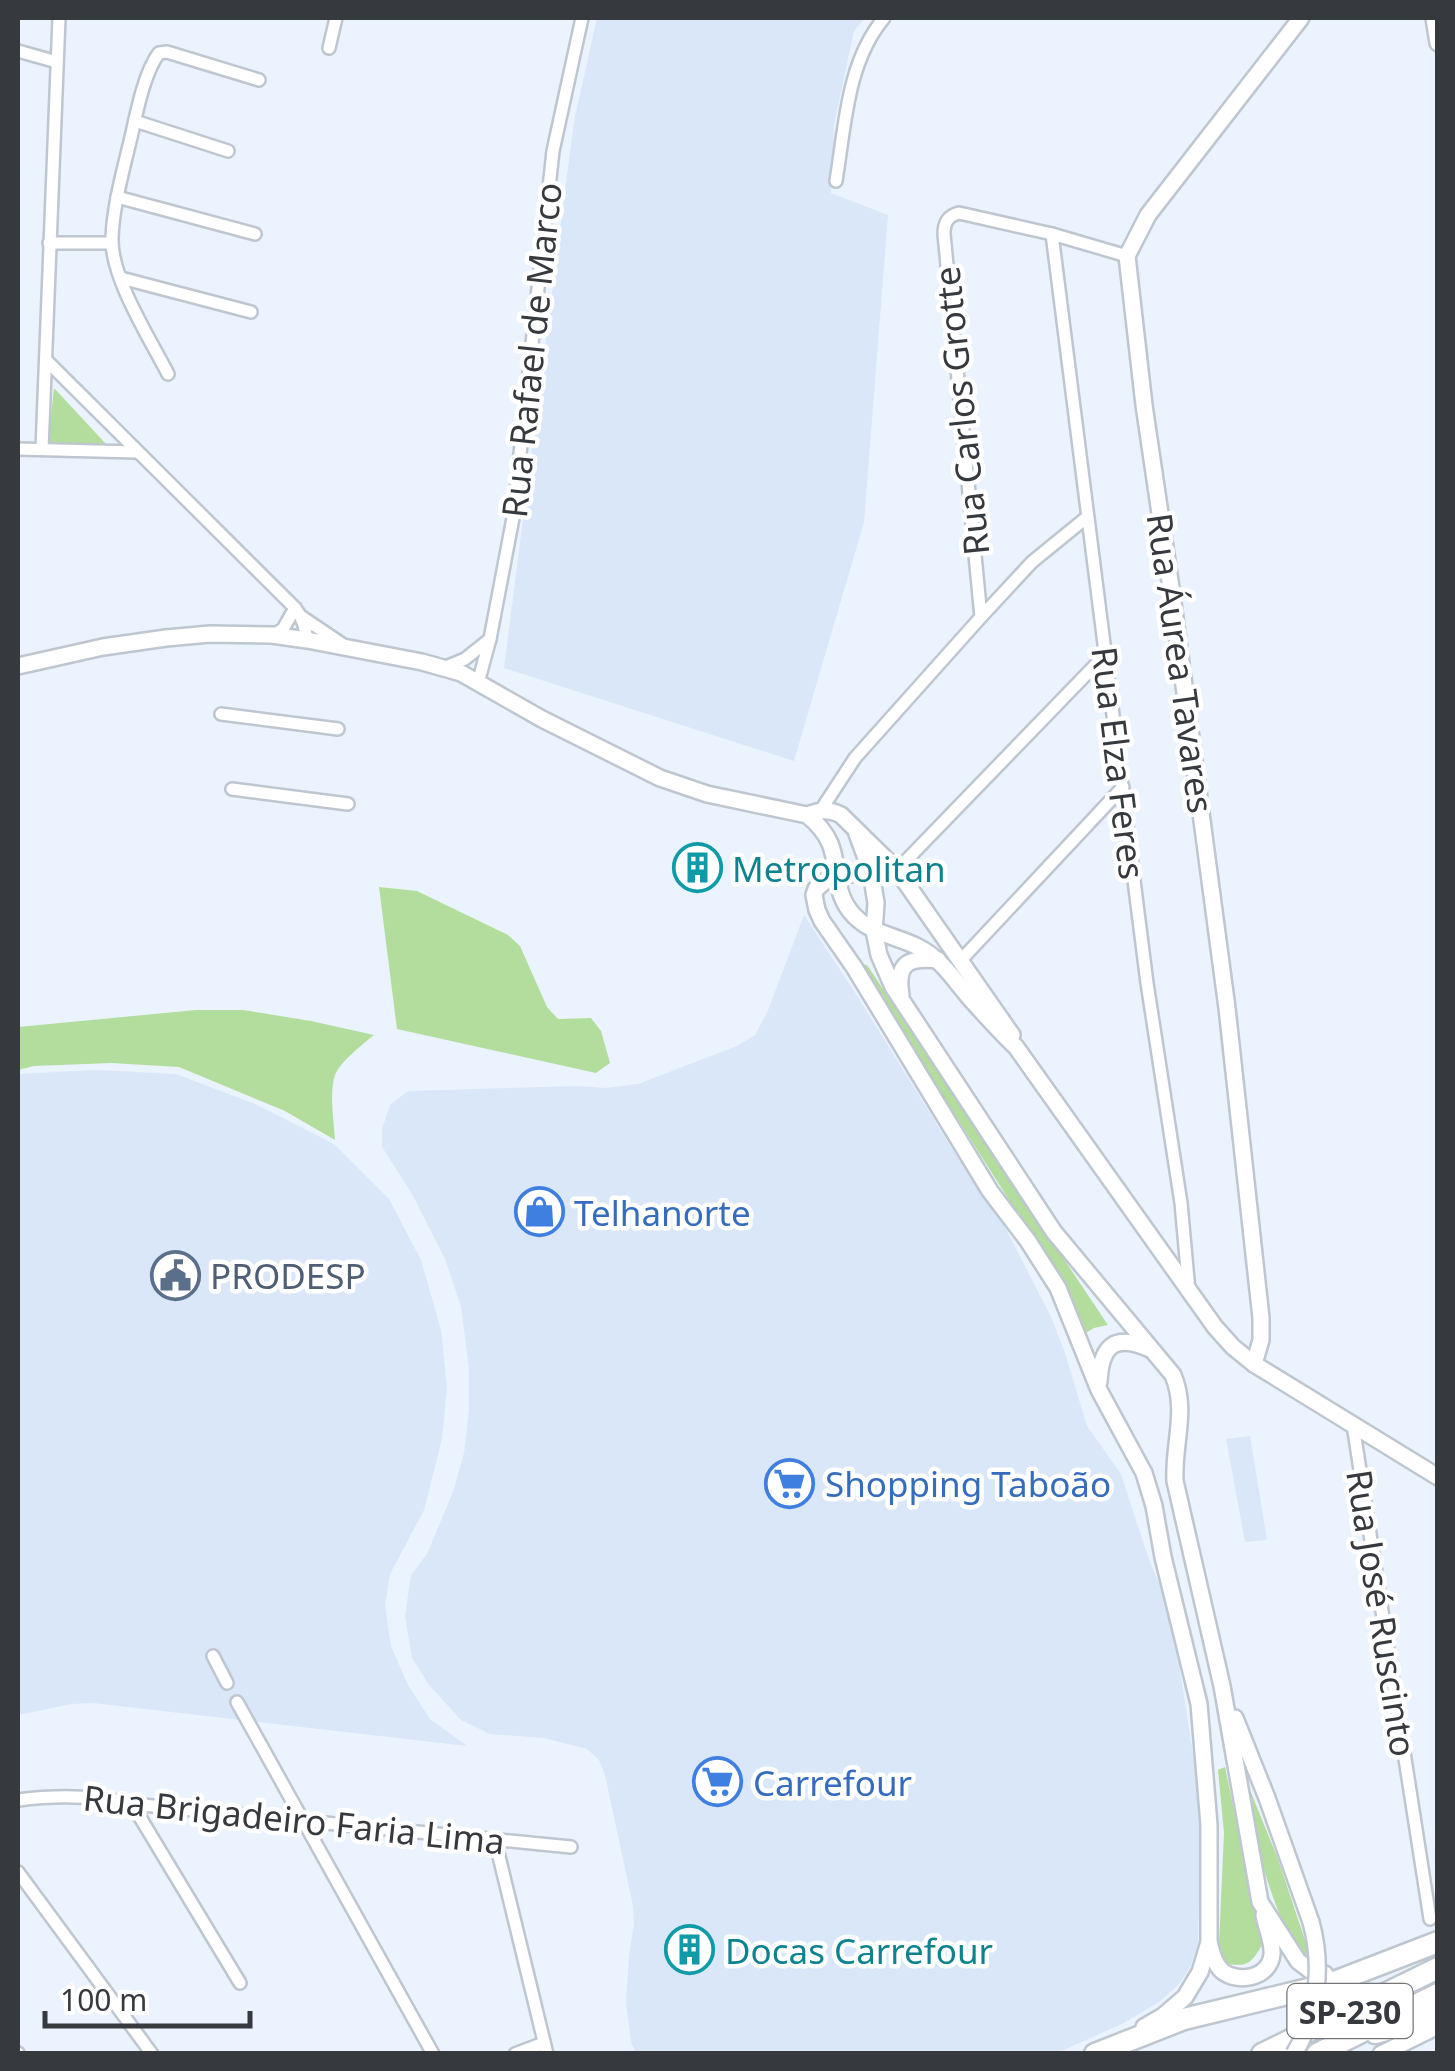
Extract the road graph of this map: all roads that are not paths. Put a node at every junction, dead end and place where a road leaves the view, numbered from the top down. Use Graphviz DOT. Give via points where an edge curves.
graph roads {
  1 [pos="60,18"];
  2 [pos="336,18"];
  3 [pos="582,18"];
  4 [pos="884,18"];
  5 [pos="1302,18"];
  6 [pos="329,48"];
  7 [pos="18,52"];
  8 [pos="58,62"];
  9 [pos="259,80"];
  10 [pos="135,121"];
  11 [pos="228,151"];
  12 [pos="836,181"];
  13 [pos="117,198"];
  14 [pos="256,234"];
  15 [pos="1052,234"];
  16 [pos="112,242"];
  17 [pos="49,243"];
  18 [pos="1127,256"];
  19 [pos="121,278"];
  20 [pos="251,312"];
  21 [pos="47,362"];
  22 [pos="168,374"];
  23 [pos="18,448"];
  24 [pos="42,448"];
  25 [pos="136,452"];
  26 [pos="1086,518"];
  27 [pos="298,612"];
  28 [pos="981,617"];
  29 [pos="272,636"];
  30 [pos="490,639"];
  31 [pos="306,640"];
  32 [pos="348,648"];
  33 [pos="1105,655"];
  34 [pos="18,665"];
  35 [pos="442,668"];
  36 [pos="478,683"];
  37 [pos="221,714"];
  38 [pos="338,729"];
  39 [pos="1123,787"];
  40 [pos="232,788"];
  41 [pos="348,804"];
  42 [pos="815,817"];
  43 [pos="856,830"];
  44 [pos="897,870"];
  45 [pos="872,872"];
  46 [pos="838,874"];
  47 [pos="874,932"];
  48 [pos="938,960"];
  49 [pos="961,960"];
  50 [pos="902,999"];
  51 [pos="1016,1047"];
  52 [pos="1189,1291"];
  53 [pos="1154,1351"];
  54 [pos="1254,1364"];
  55 [pos="1099,1390"];
  56 [pos="1354,1425"];
  57 [pos="1438,1477"];
  58 [pos="213,1656"];
  59 [pos="226,1684"];
  60 [pos="1222,1686"];
  61 [pos="237,1702"];
  62 [pos="18,1800"];
  63 [pos="132,1804"];
  64 [pos="302,1820"];
  65 [pos="495,1840"];
  66 [pos="571,1846"];
  67 [pos="18,1872"];
  68 [pos="1260,1902"];
  69 [pos="1430,1919"];
  70 [pos="1209,1942"];
  71 [pos="1438,1942"];
  72 [pos="1438,1968"];
  73 [pos="1358,1972"];
  74 [pos="240,1983"];
  75 [pos="1438,1994"];
  76 [pos="1438,2016"];
  77 [pos="1438,2026"];
  78 [pos="1344,2040"];
  79 [pos="546,2048"];
  80 [pos="1102,2050"];
  81 [pos="152,2054"];
  82 [pos="433,2054"];
  83 [pos="515,2054"];
  84 [pos="1262,2054"];
  85 [pos="1294,2054"];
  86 [pos="1317,2054"];
  87 [pos="1381,2054"];
  1 -- 8 [label="street"];
  2 -- 6 [label="street"];
  3 -- 30 [label="street, Rua Rafael de Marco" via="553,151 513,518"];
  4 -- 12 [label="street" via="858,62"];
  5 -- 18 [label="main road" via="1148,216"];
  7 -- 8 [label="street"];
  8 -- 17 [label="street"];
  9 -- 10 [label="street" via="160,54"];
  10 -- 11 [label="street"];
  10 -- 13 [label="street"];
  13 -- 14 [label="street"];
  13 -- 16 [label="street"];
  15 -- 18 [label="street"];
  15 -- 26 [label="street, Rua Elza Feres"];
  15 -- 28 [label="street, Rua Carlos Grotte" via="959,213 946,220"];
  16 -- 17 [label="street"];
  16 -- 19 [label="street"];
  17 -- 21 [label="street"];
  18 -- 54 [label="main road, Rua Áurea Tavares" via="1227,1008 1260,1318"];
  19 -- 20 [label="street"];
  19 -- 22 [label="street"];
  21 -- 24 [label="street"];
  21 -- 25 [label="street"];
  23 -- 24 [label="street"];
  24 -- 25 [label="street"];
  25 -- 27 [label="street"];
  26 -- 28 [label="street" via="1032,562"];
  26 -- 33 [label="street, Rua Elza Feres"];
  27 -- 29 [label="street"];
  27 -- 31 [label="street"];
  27 -- 32 [label="street"];
  28 -- 42 [label="street" via="855,758"];
  29 -- 31 [label="main road"];
  29 -- 34 [label="main road" via="166,638"];
  30 -- 35 [label="street"];
  30 -- 36 [label="street, Rua Rafael de Marco"];
  31 -- 32 [label="main road"];
  32 -- 35 [label="main road"];
  33 -- 39 [label="street, Rua Elza Feres"];
  33 -- 44 [label="street"];
  35 -- 36 [label="main road"];
  36 -- 42 [label="main road" via="660,778"];
  37 -- 38 [label="street"];
  39 -- 49 [label="street"];
  39 -- 52 [label="street, Rua Elza Feres"];
  40 -- 41 [label="street"];
  42 -- 43 [label="main road" via="830,810"];
  42 -- 46 [label="main road"];
  43 -- 44 [label="main road"];
  43 -- 45 [label="main road"];
  44 -- 45 [label="main road"];
  44 -- 49 [label="main road"];
  45 -- 46 [label="main road"];
  45 -- 47 [label="main road"];
  46 -- 47 [label="main road" via="848,908"];
  46 -- 55 [label="main road" via="816,889 822,921 1058,1288"];
  47 -- 48 [label="main road"];
  47 -- 50 [label="main road" via="884,970"];
  48 -- 49 [label="main road"];
  48 -- 50 [label="main road" via="904,966 898,978"];
  48 -- 51 [label="main road"];
  49 -- 51 [label="main road"];
  50 -- 53 [label="main road" via="1054,1232"];
  51 -- 52 [label="main road"];
  52 -- 54 [label="main road"];
  53 -- 55 [label="main road" via="1114,1344 1100,1368"];
  53 -- 60 [label="main road" via="1180,1393 1176,1481"];
  54 -- 56 [label="main road"];
  55 -- 70 [label="main road" via="1144,1473 1199,1704"];
  56 -- 57 [label="main road"];
  56 -- 69 [label="street, Rua José Ruscinto"];
  58 -- 59 [label="street"];
  60 -- 68 [label="main road"];
  60 -- 85 [label="main road, bridge" via="1318,1956 1307,2029"];
  61 -- 64 [label="street"];
  62 -- 63 [label="street, Rua Brigadeiro Faria Lima" via="82,1796"];
  63 -- 64 [label="street, Rua Brigadeiro Faria Lima"];
  63 -- 74 [label="street"];
  64 -- 65 [label="street, Rua Brigadeiro Faria Lima"];
  64 -- 82 [label="street"];
  65 -- 66 [label="street, Rua Brigadeiro Faria Lima"];
  65 -- 79 [label="street"];
  67 -- 81 [label="street"];
  68 -- 70 [label="main road" via="1272,1952 1264,1969 1240,1979 1226,1974"];
  68 -- 73 [label="main road" via="1311,1971"];
  70 -- 80 [label="main road" via="1185,1998"];
  71 -- 73 [label="highway"];
  72 -- 84 [label="highway, SP-230"];
  73 -- 80 [label="highway" via="1184,2018"];
  75 -- 78 [label="highway, SP-230"];
  76 -- 78 [label="highway"];
  77 -- 87 [label="main road"];
  78 -- 86 [label="highway, SP-230"];
  79 -- 83 [label="street"];
}
